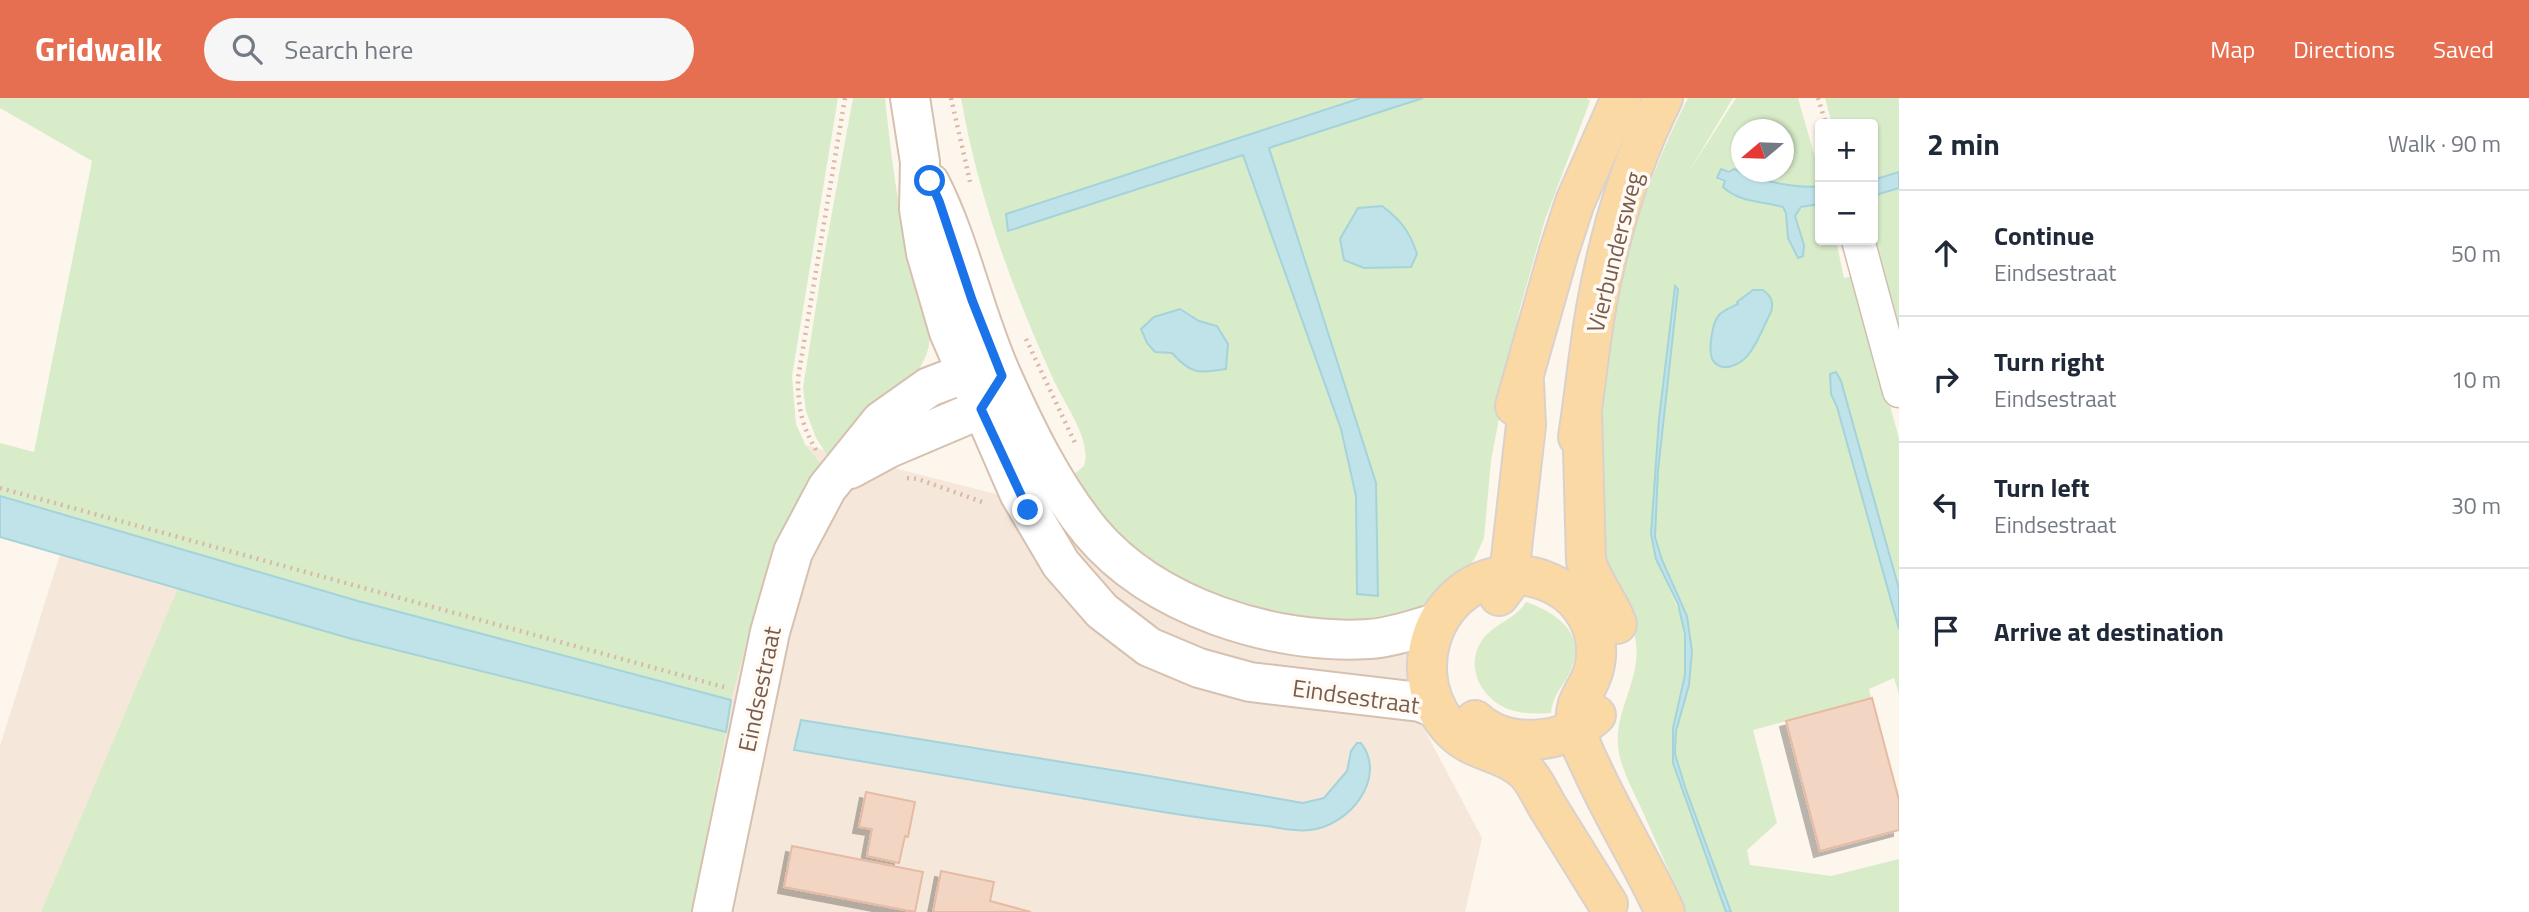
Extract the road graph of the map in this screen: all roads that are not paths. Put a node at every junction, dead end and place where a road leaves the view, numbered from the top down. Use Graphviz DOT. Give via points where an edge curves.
graph roads {
  1 [pos="910,98"];
  2 [pos="1621,98"];
  3 [pos="1663,98"];
  4 [pos="1859,245"];
  5 [pos="984,374"];
  6 [pos="1899,391"];
  7 [pos="981,409"];
  8 [pos="836,476"];
  9 [pos="1494,578"];
  10 [pos="1581,588"];
  11 [pos="1436,623"];
  12 [pos="1439,693"];
  13 [pos="1589,720"];
  14 [pos="1515,751"];
  15 [pos="1610,908"];
  16 [pos="712,912"];
  17 [pos="1665,912"];
  1 -- 5 [label="street" via="920,162 939,201 972,300"];
  2 -- 9 [label="main road, Vierbundersweg" via="1575,202 1508,427 1498,524 1488,568"];
  3 -- 10 [label="main road, Vierbundersweg" via="1644,136 1617,217 1597,302 1561,572"];
  4 -- 6 [label="street"];
  5 -- 7 [label="street"];
  5 -- 8 [label="street, Eindsestraat" via="929,387 881,421"];
  5 -- 11 [label="street" via="1092,532 1153,586 1247,625 1318,639 1371,639"];
  7 -- 8 [label="street"];
  7 -- 12 [label="street, Eindsestraat" via="1018,493 1069,573 1102,611 1149,647 1250,682"];
  8 -- 16 [label="street, Eindsestraat" via="793,552 770,632"];
  9 -- 10 [label="main road" via="1541,579"];
  9 -- 11 [label="main road" via="1466,589"];
  9 -- 12 [label="main road, Vierbundersweg" via="1508,584 1472,615 1457,638"];
  10 -- 13 [label="main road" via="1596,645 1593,673 1576,708"];
  11 -- 12 [label="main road" via="1427,657"];
  12 -- 14 [label="main road" via="1449,726 1465,741"];
  13 -- 14 [label="main road"];
  13 -- 17 [label="main road" via="1579,741"];
  14 -- 15 [label="main road"];
}
